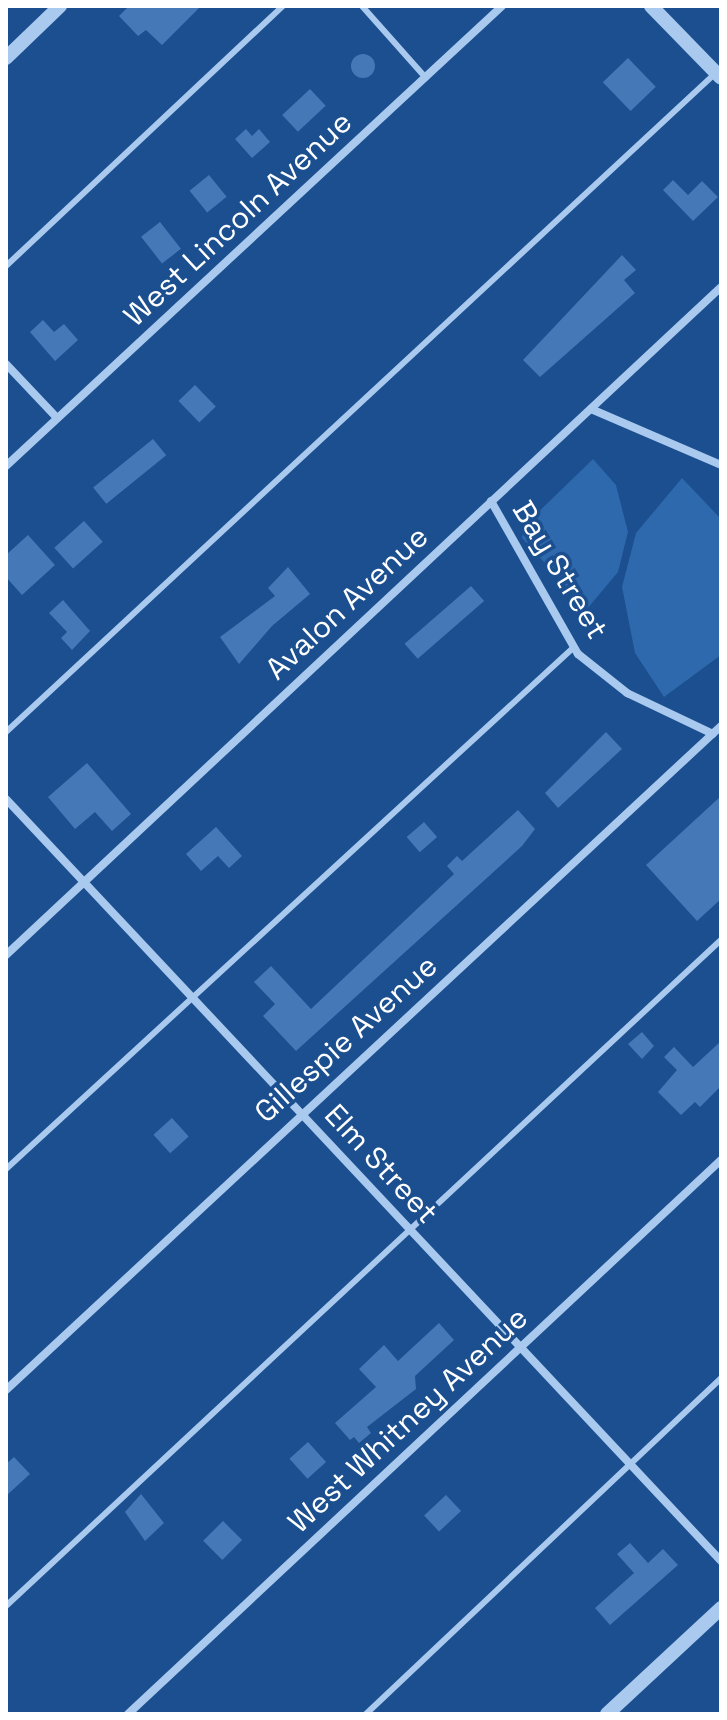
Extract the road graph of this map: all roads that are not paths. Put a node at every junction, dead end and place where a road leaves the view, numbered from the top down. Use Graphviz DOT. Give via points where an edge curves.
graph roads {
  1 [pos="60,6"];
  2 [pos="283,6"];
  3 [pos="362,6"];
  4 [pos="502,6"];
  5 [pos="651,6"];
  6 [pos="6,58"];
  7 [pos="719,73"];
  8 [pos="426,78"];
  9 [pos="6,266"];
  10 [pos="721,287"];
  11 [pos="6,364"];
  12 [pos="591,409"];
  13 [pos="57,418"];
  14 [pos="721,465"];
  15 [pos="6,466"];
  16 [pos="491,501"];
  17 [pos="573,648"];
  18 [pos="721,726"];
  19 [pos="6,732"];
  20 [pos="713,734"];
  21 [pos="6,799"];
  22 [pos="83,884"];
  23 [pos="721,940"];
  24 [pos="6,955"];
  25 [pos="191,998"];
  26 [pos="300,1113"];
  27 [pos="721,1160"];
  28 [pos="6,1169"];
  29 [pos="410,1231"];
  30 [pos="520,1349"];
  31 [pos="721,1378"];
  32 [pos="6,1390"];
  33 [pos="630,1464"];
  34 [pos="721,1561"];
  35 [pos="6,1606"];
  36 [pos="721,1608"];
  37 [pos="128,1714"];
  38 [pos="366,1714"];
  39 [pos="607,1714"];
  1 -- 6 [label="street"];
  2 -- 9 [label="lane"];
  3 -- 8 [label="lane"];
  4 -- 8 [label="street, West Lincoln Avenue"];
  5 -- 7 [label="street"];
  7 -- 19 [label="lane"];
  8 -- 13 [label="street, West Lincoln Avenue"];
  10 -- 12 [label="street, Avalon Avenue"];
  11 -- 13 [label="street"];
  12 -- 14 [label="street"];
  12 -- 16 [label="street, Avalon Avenue"];
  13 -- 15 [label="street, West Lincoln Avenue"];
  16 -- 17 [label="street, Bay Street"];
  16 -- 22 [label="street, Avalon Avenue"];
  17 -- 20 [label="street, Bay Street" via="627,693"];
  17 -- 25 [label="lane"];
  18 -- 20 [label="street, Gillespie Avenue"];
  20 -- 26 [label="street, Gillespie Avenue"];
  21 -- 22 [label="street, Elm Street"];
  22 -- 24 [label="street, Avalon Avenue"];
  22 -- 25 [label="street, Elm Street"];
  23 -- 29 [label="lane"];
  25 -- 26 [label="street, Elm Street"];
  25 -- 28 [label="lane"];
  26 -- 29 [label="street, Elm Street"];
  26 -- 32 [label="street, Gillespie Avenue"];
  27 -- 30 [label="street, West Whitney Avenue"];
  29 -- 30 [label="street, Elm Street"];
  29 -- 35 [label="lane"];
  30 -- 33 [label="street, Elm Street"];
  30 -- 37 [label="street, West Whitney Avenue"];
  31 -- 33 [label="lane"];
  33 -- 34 [label="street, Elm Street"];
  33 -- 38 [label="lane"];
  36 -- 39 [label="street"];
}
